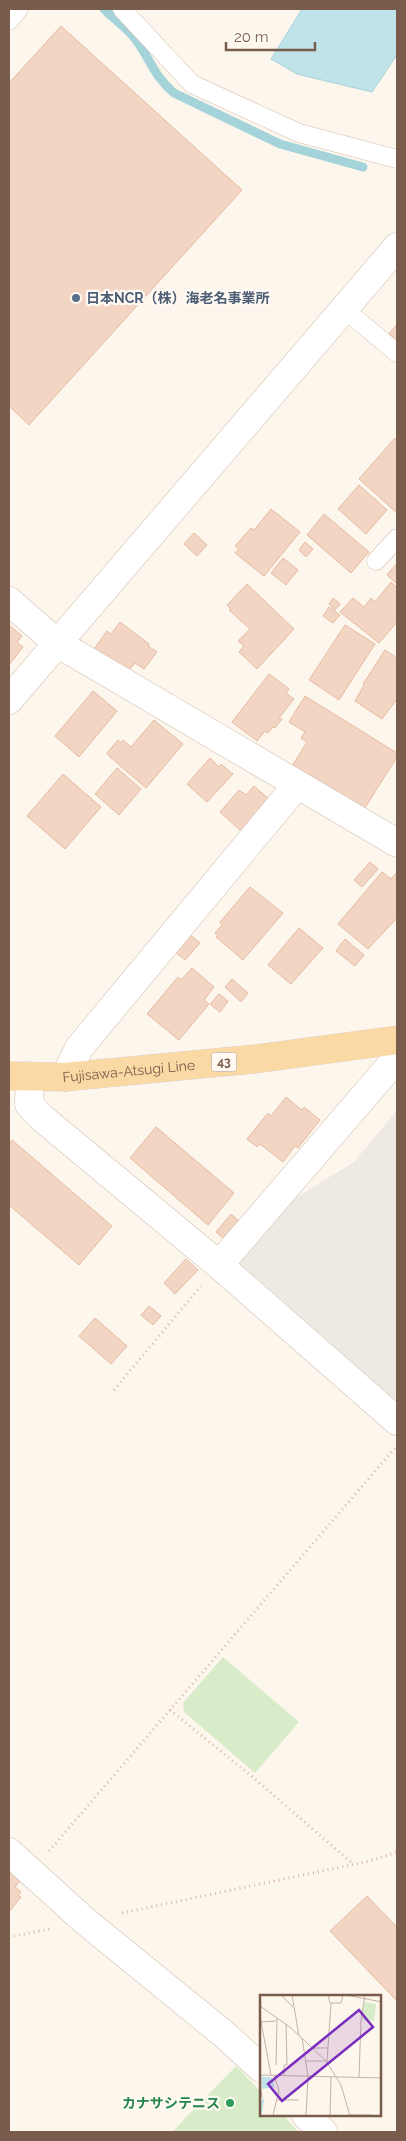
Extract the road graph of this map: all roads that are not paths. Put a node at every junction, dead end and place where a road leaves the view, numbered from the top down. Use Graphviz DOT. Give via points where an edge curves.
graph roads {
  1 [pos="19,9"];
  2 [pos="122,9"];
  3 [pos="9,21"];
  4 [pos="397,159"];
  5 [pos="397,247"];
  6 [pos="344,308"];
  7 [pos="397,353"];
  8 [pos="397,538"];
  9 [pos="376,561"];
  10 [pos="9,601"];
  11 [pos="57,643"];
  12 [pos="9,700"];
  13 [pos="297,786"];
  14 [pos="397,843"];
  15 [pos="397,1040"];
  16 [pos="397,1058"];
  17 [pos="19,1076"];
  18 [pos="65,1077"];
  19 [pos="218,1265"];
  20 [pos="397,1421"];
  21 [pos="9,1852"];
  22 [pos="260,2067"];
  23 [pos="307,2116"];
  24 [pos="323,2132"];
  1 -- 3 [label="lane"];
  2 -- 4 [label="lane" via="192,84 299,132"];
  5 -- 6 [label="street"];
  6 -- 7 [label="lane"];
  6 -- 11 [label="street"];
  8 -- 9 [label="lane"];
  10 -- 11 [label="street"];
  11 -- 12 [label="street"];
  11 -- 13 [label="street"];
  13 -- 14 [label="street"];
  13 -- 18 [label="street" via="79,1048"];
  15 -- 18 [label="main road, Fujisawa-Atsugi Line / 43" via="255,1060"];
  16 -- 19 [label="street"];
  17 -- 18 [label="main road, Fujisawa-Atsugi Line / 43"];
  17 -- 19 [label="street" via="29,1104 42,1118"];
  19 -- 20 [label="street"];
  21 -- 22 [label="street" via="85,1921"];
  23 -- 24 [label="street"];
}
